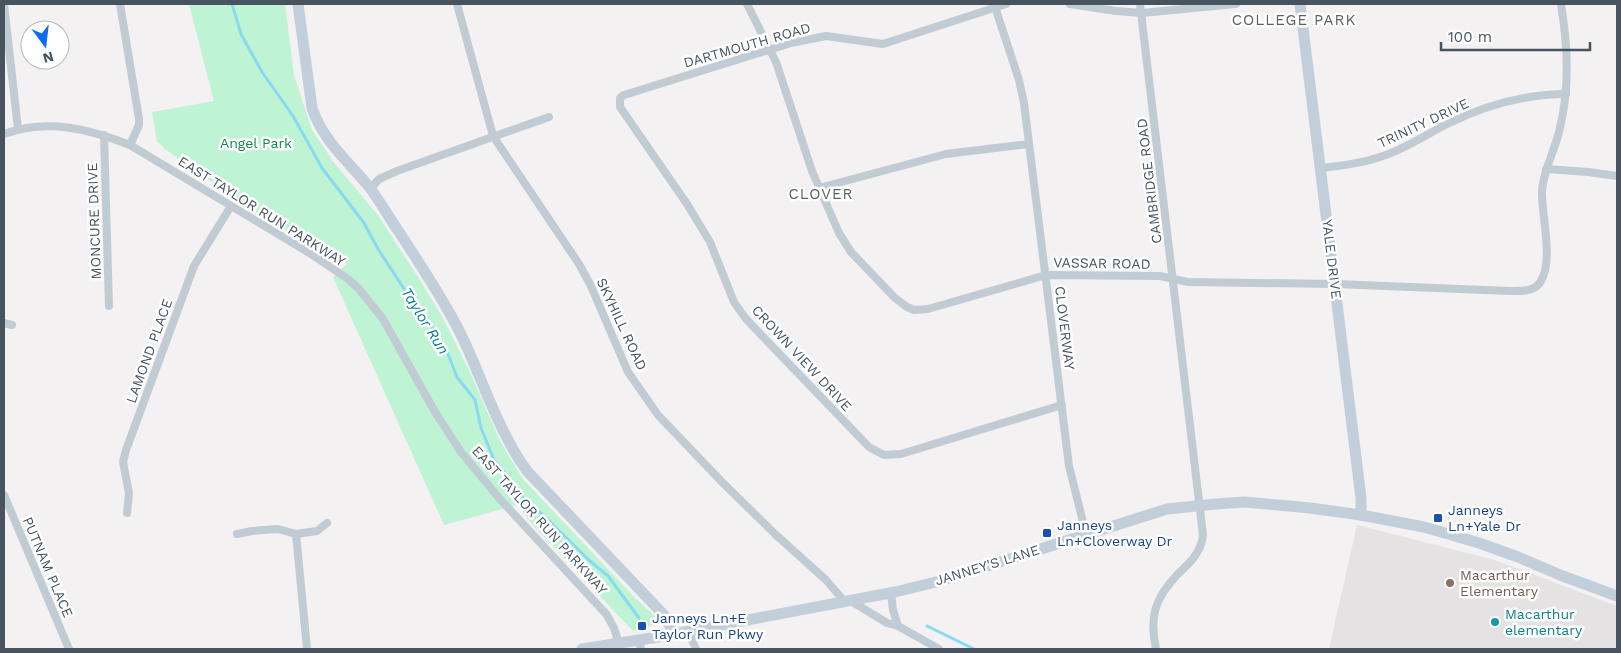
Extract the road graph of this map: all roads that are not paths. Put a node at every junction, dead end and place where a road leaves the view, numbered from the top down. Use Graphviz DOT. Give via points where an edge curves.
graph roads {
  1 [pos="4,4"];
  2 [pos="120,4"];
  3 [pos="298,4"];
  4 [pos="457,4"];
  5 [pos="747,4"];
  6 [pos="1006,4"];
  7 [pos="1070,4"];
  8 [pos="1140,4"];
  9 [pos="1236,4"];
  10 [pos="1300,4"];
  11 [pos="1561,4"];
  12 [pos="995,7"];
  13 [pos="1142,13"];
  14 [pos="770,49"];
  15 [pos="1566,94"];
  16 [pos="620,107"];
  17 [pos="549,117"];
  18 [pos="18,129"];
  19 [pos="4,134"];
  20 [pos="104,135"];
  21 [pos="494,136"];
  22 [pos="1029,144"];
  23 [pos="130,145"];
  24 [pos="1320,168"];
  25 [pos="1546,169"];
  26 [pos="1617,176"];
  27 [pos="819,188"];
  28 [pos="370,189"];
  29 [pos="231,206"];
  30 [pos="1046,275"];
  31 [pos="1173,279"];
  32 [pos="1335,284"];
  33 [pos="109,306"];
  34 [pos="1062,405"];
  35 [pos="4,495"];
  36 [pos="1200,504"];
  37 [pos="128,513"];
  38 [pos="1361,515"];
  39 [pos="327,523"];
  40 [pos="238,534"];
  41 [pos="296,534"];
  42 [pos="1086,534"];
  43 [pos="891,593"];
  44 [pos="1617,596"];
  45 [pos="848,602"];
  46 [pos="898,626"];
  47 [pos="688,631"];
  48 [pos="674,634"];
  49 [pos="619,644"];
  50 [pos="640,645"];
  51 [pos="69,649"];
  52 [pos="308,649"];
  53 [pos="582,649"];
  54 [pos="696,649"];
  55 [pos="939,649"];
  56 [pos="1156,649"];
  1 -- 18 [label="street"];
  2 -- 23 [label="street" via="140,119"];
  3 -- 28 [label="street" via="312,108 317,121 343,159"];
  4 -- 21 [label="street, SKYHILL ROAD"];
  5 -- 14 [label="street, VASSAR ROAD"];
  6 -- 12 [label="street, DARTMOUTH ROAD"];
  7 -- 13 [label="street"];
  8 -- 13 [label="street, CAMBRIDGE ROAD"];
  9 -- 13 [label="street"];
  10 -- 24 [label="street, YALE DRIVE"];
  11 -- 15 [label="street" via="1567,55"];
  12 -- 14 [label="street, DARTMOUTH ROAD" via="883,44 826,36"];
  12 -- 22 [label="street, CLOVERWAY" via="1019,80"];
  13 -- 31 [label="street, CAMBRIDGE ROAD"];
  14 -- 16 [label="street, DARTMOUTH ROAD" via="624,95 620,98"];
  14 -- 27 [label="street, VASSAR ROAD"];
  15 -- 24 [label="street, TRINITY DRIVE" via="1540,95 1506,103 1459,118 1383,156"];
  15 -- 25 [label="street" via="1558,136"];
  16 -- 34 [label="street, CROWN VIEW DRIVE" via="710,242 734,302 746,319 869,447 884,455 901,454"];
  17 -- 21 [label="street"];
  18 -- 19 [label="street, EAST TAYLOR RUN PARKWAY"];
  18 -- 20 [label="street, EAST TAYLOR RUN PARKWAY" via="51,126"];
  20 -- 23 [label="street, EAST TAYLOR RUN PARKWAY"];
  20 -- 33 [label="street, MONCURE DRIVE"];
  21 -- 28 [label="street" via="379,179"];
  21 -- 45 [label="street, SKYHILL ROAD" via="579,264 628,372 653,408 722,482"];
  22 -- 27 [label="street" via="946,154"];
  22 -- 30 [label="street, CLOVERWAY"];
  23 -- 29 [label="street, EAST TAYLOR RUN PARKWAY"];
  24 -- 32 [label="street, YALE DRIVE"];
  25 -- 26 [label="street"];
  25 -- 32 [label="street, VASSAR ROAD" via="1542,196 1545,268 1540,282 1527,290"];
  27 -- 30 [label="street, VASSAR ROAD" via="851,252 906,307 928,309"];
  28 -- 48 [label="street" via="448,309 503,430 527,471 664,615"];
  29 -- 37 [label="street, LAMOND PLACE" via="194,266 126,450 123,462 130,493"];
  29 -- 49 [label="street, EAST TAYLOR RUN PARKWAY" via="311,254 359,289 382,319 435,412 462,452 499,498 607,615"];
  30 -- 31 [label="street, VASSAR ROAD" via="1160,276"];
  30 -- 34 [label="street, CLOVERWAY"];
  31 -- 32 [label="street, VASSAR ROAD" via="1188,282"];
  31 -- 36 [label="street, CAMBRIDGE ROAD"];
  32 -- 38 [label="street, YALE DRIVE"];
  34 -- 42 [label="street, CLOVERWAY" via="1069,466"];
  35 -- 51 [label="street, PUTNAM PLACE"];
  36 -- 38 [label="street, JANNEY'S LANE" via="1245,502"];
  36 -- 42 [label="street, JANNEY'S LANE" via="1167,509"];
  36 -- 56 [label="street, CAMBRIDGE ROAD" via="1203,535 1200,548 1155,606 1153,630"];
  38 -- 44 [label="street, JANNEY'S LANE" via="1424,527 1480,543"];
  39 -- 41 [label="street" via="317,531"];
  40 -- 41 [label="street" via="278,529"];
  41 -- 52 [label="street"];
  42 -- 43 [label="street, JANNEY'S LANE" via="940,581"];
  43 -- 45 [label="street, JANNEY'S LANE"];
  43 -- 46 [label="street" via="892,610"];
  45 -- 46 [label="street, SKYHILL ROAD"];
  45 -- 47 [label="street, JANNEY'S LANE"];
  46 -- 55 [label="street, SKYHILL ROAD"];
  47 -- 48 [label="street, JANNEY'S LANE"];
  47 -- 54 [label="street"];
  48 -- 50 [label="street, JANNEY'S LANE"];
  49 -- 50 [label="street, JANNEY'S LANE"];
  49 -- 53 [label="street, JANNEY'S LANE"];
}
